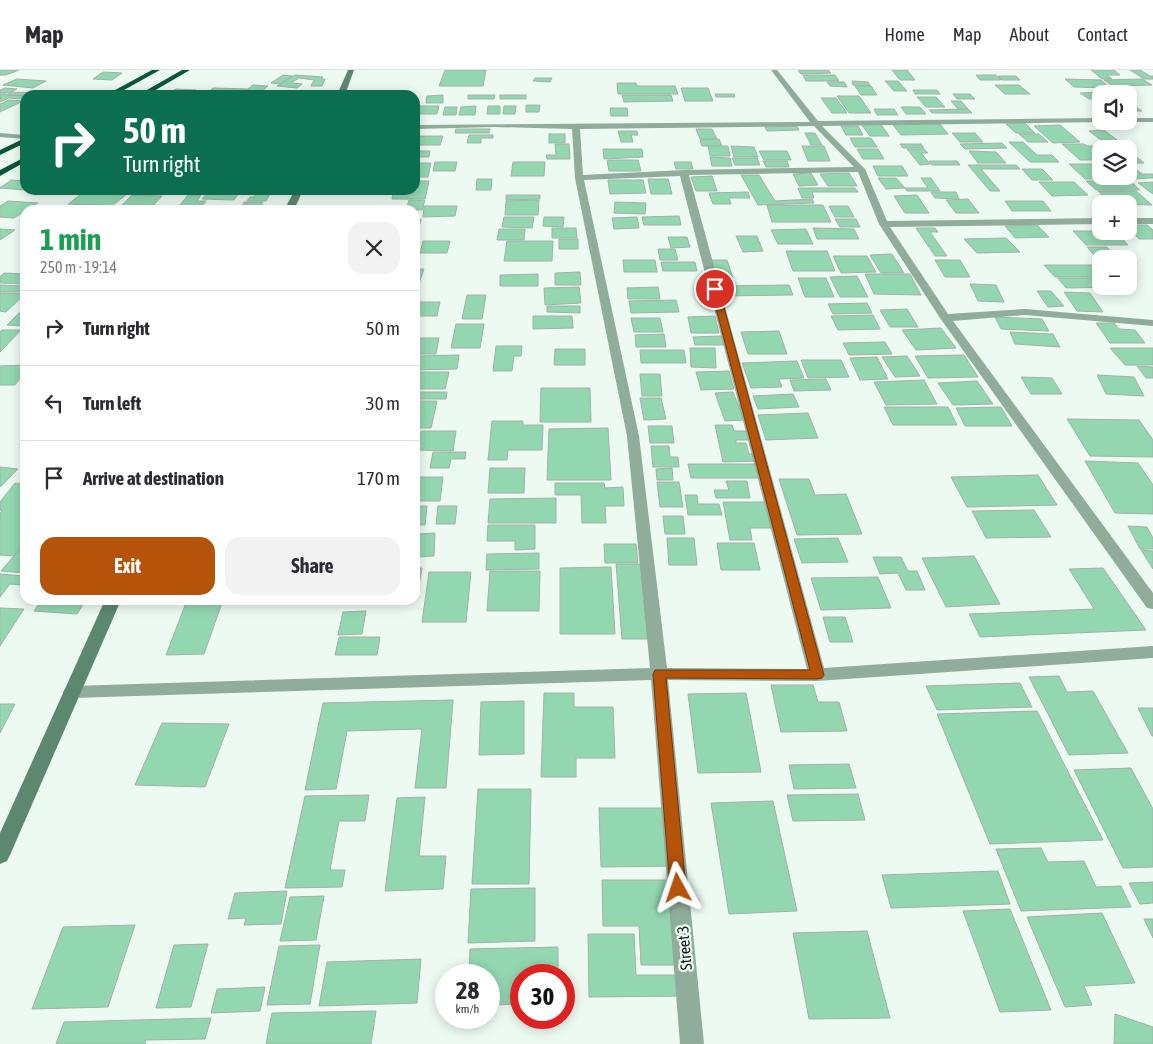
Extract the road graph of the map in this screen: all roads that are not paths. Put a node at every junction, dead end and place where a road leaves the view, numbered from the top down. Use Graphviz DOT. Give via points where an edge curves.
graph roads {
  1 [pos="157,70"];
  2 [pos="187,70"];
  3 [pos="351,70"];
  4 [pos="774,70"];
  5 [pos="119,90"];
  6 [pos="151,90"];
  7 [pos="343,90"];
  8 [pos="1092,120"];
  9 [pos="1137,120"];
  10 [pos="1153,120"];
  11 [pos="815,123"];
  12 [pos="420,127"];
  13 [pos="576,127"];
  14 [pos="0,135"];
  15 [pos="20,138"];
  16 [pos="20,142"];
  17 [pos="0,153"];
  18 [pos="20,162"];
  19 [pos="861,169"];
  20 [pos="0,173"];
  21 [pos="684,173"];
  22 [pos="579,178"];
  23 [pos="1092,221"];
  24 [pos="1137,221"];
  25 [pos="1153,221"];
  26 [pos="884,224"];
  27 [pos="945,318"];
  28 [pos="1153,323"];
  29 [pos="1153,604"];
  30 [pos="111,605"];
  31 [pos="1153,652"];
  32 [pos="660,674"];
  33 [pos="817,675"];
  34 [pos="72,692"];
  35 [pos="0,855"];
  36 [pos="692,1044"];
  1 -- 5 [label="highway"];
  2 -- 6 [label="highway"];
  3 -- 7 [label="main road"];
  4 -- 11 [label="street"];
  8 -- 11 [label="street"];
  9 -- 10 [label="street"];
  11 -- 13 [label="street"];
  11 -- 19 [label="street"];
  12 -- 13 [label="street"];
  13 -- 22 [label="street, Street 3"];
  14 -- 15 [label="street"];
  16 -- 17 [label="highway"];
  18 -- 20 [label="highway"];
  19 -- 21 [label="street"];
  19 -- 26 [label="street"];
  21 -- 22 [label="street"];
  21 -- 33 [label="street"];
  22 -- 32 [label="street, Street 3" via="633,436"];
  23 -- 26 [label="street"];
  24 -- 25 [label="street"];
  26 -- 27 [label="street"];
  27 -- 28 [label="street" via="1025,312"];
  27 -- 29 [label="street"];
  30 -- 34 [label="main road"];
  31 -- 33 [label="street"];
  32 -- 33 [label="street"];
  32 -- 34 [label="street"];
  32 -- 36 [label="street, Street 3"];
  34 -- 35 [label="main road"];
}
